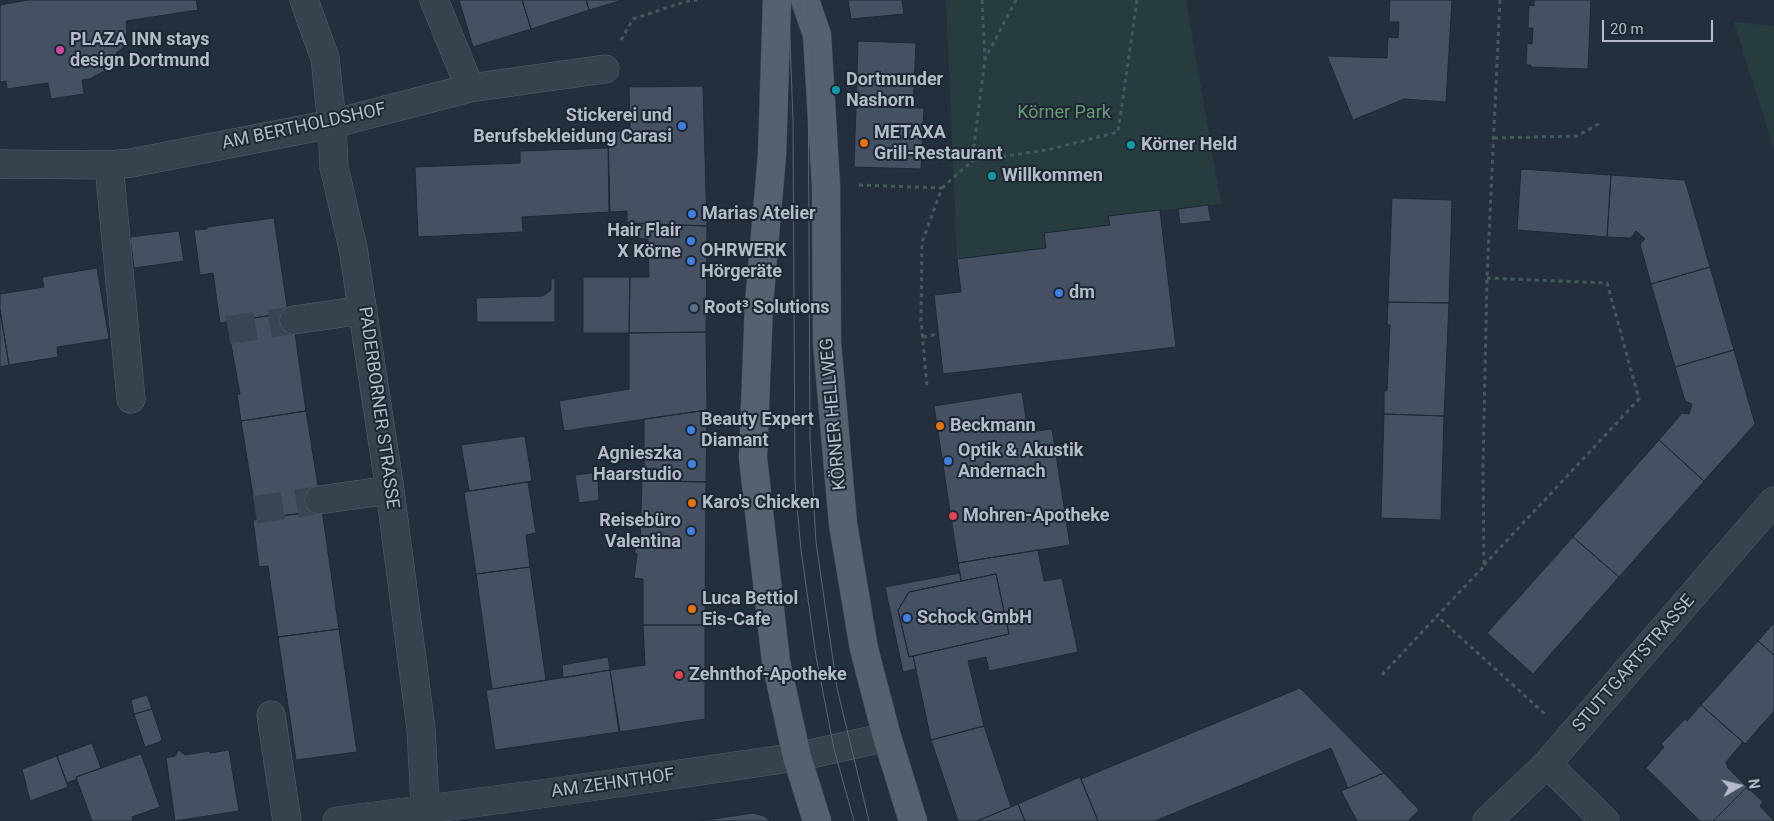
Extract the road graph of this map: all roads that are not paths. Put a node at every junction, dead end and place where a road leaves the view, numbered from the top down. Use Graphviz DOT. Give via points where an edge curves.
graph roads {
  1 [pos="304,0"];
  2 [pos="434,0"];
  3 [pos="777,0"];
  4 [pos="805,0"];
  5 [pos="605,69"];
  6 [pos="470,88"];
  7 [pos="332,124"];
  8 [pos="0,164"];
  9 [pos="109,165"];
  10 [pos="363,310"];
  11 [pos="294,320"];
  12 [pos="131,399"];
  13 [pos="390,490"];
  14 [pos="320,500"];
  15 [pos="1774,501"];
  16 [pos="271,715"];
  17 [pos="887,737"];
  18 [pos="797,757"];
  19 [pos="1547,764"];
  20 [pos="425,815"];
  21 [pos="287,821"];
  22 [pos="337,821"];
  23 [pos="817,821"];
  24 [pos="913,821"];
  25 [pos="1487,821"];
  26 [pos="1605,821"];
  1 -- 7 [label="street, PADERBORNER STRASSE" via="325,58"];
  2 -- 6 [label="street"];
  3 -- 18 [label="main road" via="772,155 759,304 753,458 776,662"];
  4 -- 17 [label="main road, KÖRNER HELLWEG" via="817,36 826,186 827,344 843,524 864,649"];
  5 -- 6 [label="street, AM BERTHOLDSHOF"];
  6 -- 7 [label="street, AM BERTHOLDSHOF"];
  7 -- 9 [label="street, AM BERTHOLDSHOF"];
  7 -- 10 [label="street, PADERBORNER STRASSE" via="334,167 353,248"];
  8 -- 9 [label="street, AM BERTHOLDSHOF"];
  9 -- 12 [label="street"];
  10 -- 11 [label="street"];
  10 -- 13 [label="street, PADERBORNER STRASSE"];
  13 -- 14 [label="street"];
  13 -- 20 [label="street, PADERBORNER STRASSE" via="421,729"];
  15 -- 19 [label="street, STUTTGARTSTRASSE"];
  16 -- 21 [label="street"];
  17 -- 18 [label="street, AM ZEHNTHOF"];
  17 -- 24 [label="main road, KÖRNER HELLWEG"];
  18 -- 20 [label="street, AM ZEHNTHOF" via="555,792"];
  18 -- 23 [label="main road"];
  19 -- 25 [label="street, STUTTGARTSTRASSE"];
  19 -- 26 [label="street"];
  20 -- 22 [label="street, AM ZEHNTHOF"];
}
